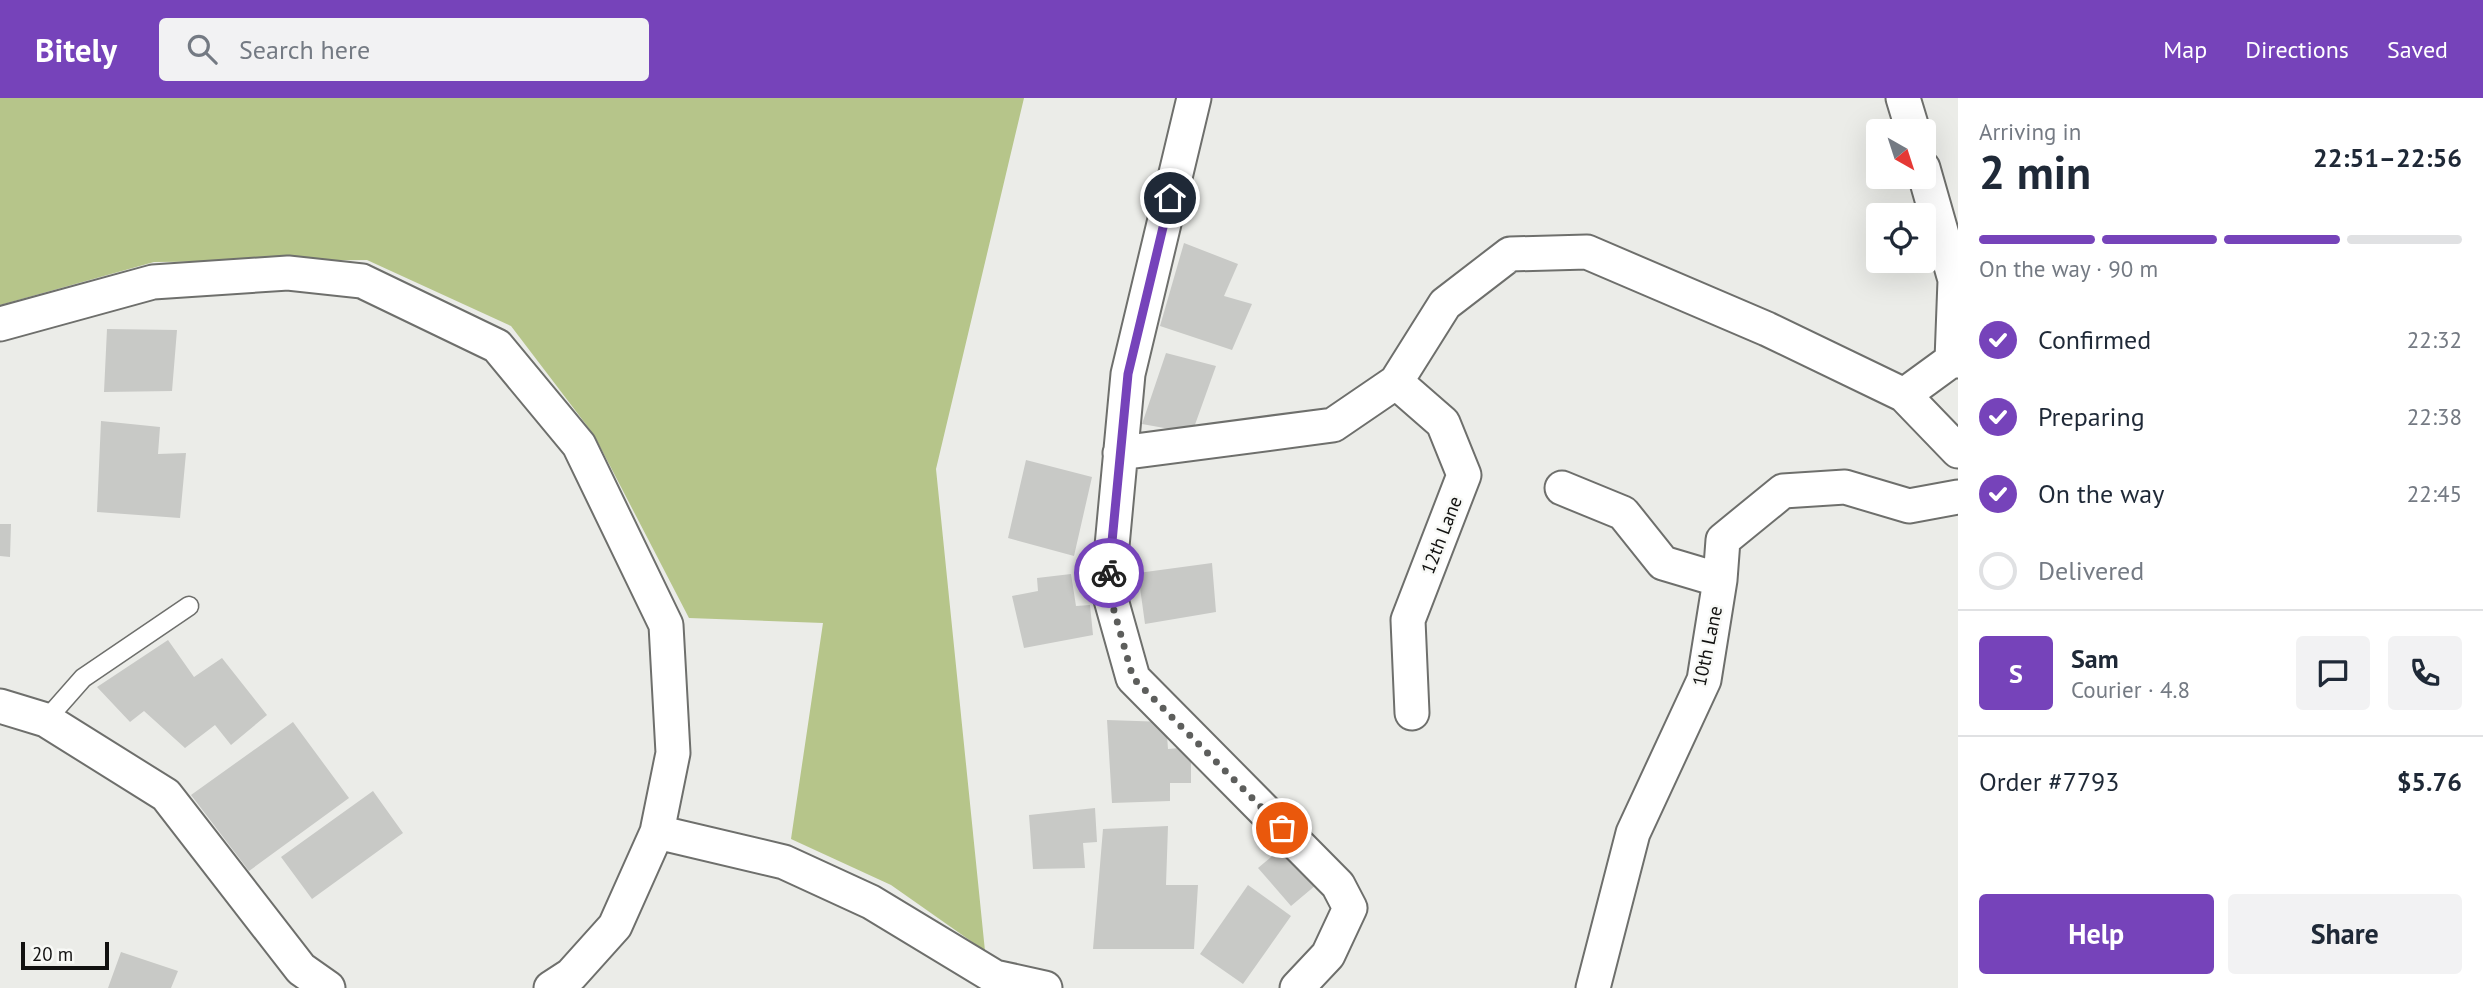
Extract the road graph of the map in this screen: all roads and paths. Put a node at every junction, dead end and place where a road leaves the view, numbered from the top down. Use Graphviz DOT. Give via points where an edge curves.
graph roads {
  1 [pos="1194,98"];
  2 [pos="1903,98"];
  3 [pos="1909,119"];
  4 [pos="1929,189"];
  5 [pos="0,324"];
  6 [pos="1955,360"];
  7 [pos="1396,382"];
  8 [pos="1904,395"];
  9 [pos="1958,451"];
  10 [pos="1120,453"];
  11 [pos="1562,488"];
  12 [pos="1958,497"];
  13 [pos="1720,580"];
  14 [pos="189,606"];
  15 [pos="0,706"];
  16 [pos="1412,713"];
  17 [pos="46,720"];
  18 [pos="657,832"];
  19 [pos="328,988"];
  20 [pos="551,988"];
  21 [pos="1045,988"];
  22 [pos="1297,988"];
  23 [pos="1593,988"];
  1 -- 10 [label="street" via="1128,374"];
  2 -- 3 [label="street"];
  4 -- 6 [label="street" via="1955,280"];
  5 -- 18 [label="street" via="153,282 288,274 362,281 497,346 579,445 666,625 673,753"];
  6 -- 8 [label="street"];
  7 -- 8 [label="street" via="1445,304 1510,254 1587,252 1767,329"];
  7 -- 10 [label="street" via="1332,425"];
  7 -- 16 [label="street, 12th Lane" via="1443,423 1464,475 1408,620"];
  8 -- 9 [label="street"];
  10 -- 22 [label="street" via="1108,589 1133,678 1338,885 1350,908 1328,956"];
  11 -- 13 [label="street" via="1623,513 1663,563"];
  12 -- 13 [label="street, 10th Lane" via="1909,506 1845,487 1783,491 1723,540"];
  13 -- 23 [label="street, 10th Lane" via="1704,680 1633,833"];
  14 -- 17 [label="lane" via="83,678"];
  15 -- 17 [label="street"];
  17 -- 19 [label="street" via="166,795 301,969"];
  18 -- 20 [label="street" via="615,926 571,975"];
  18 -- 21 [label="street" via="785,862 871,902 995,977"];
}
